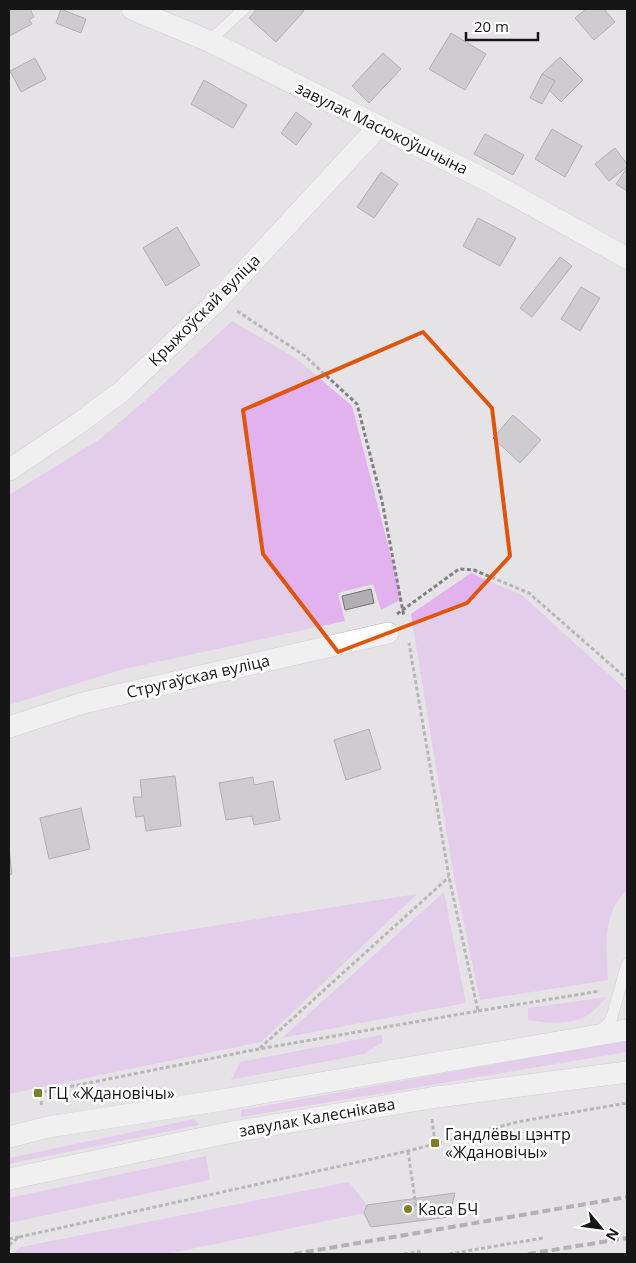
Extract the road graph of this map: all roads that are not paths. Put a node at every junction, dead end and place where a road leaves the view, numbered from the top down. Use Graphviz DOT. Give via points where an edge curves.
graph roads {
  1 [pos="132,9"];
  2 [pos="244,9"];
  3 [pos="209,41"];
  4 [pos="379,126"];
  5 [pos="627,258"];
  6 [pos="9,470"];
  7 [pos="398,628"];
  8 [pos="9,727"];
  9 [pos="627,964"];
  10 [pos="627,1030"];
  11 [pos="599,1034"];
  12 [pos="627,1072"];
  13 [pos="9,1137"];
  14 [pos="9,1179"];
  1 -- 3 [label="street, завулак Масюкоўшчына"];
  2 -- 3 [label="lane"];
  3 -- 4 [label="street, завулак Масюкоўшчына"];
  4 -- 5 [label="street, завулак Масюкоўшчына" via="488,180"];
  4 -- 6 [label="street, Крыжоўскай вуліца" via="217,301 120,392 72,429"];
  7 -- 8 [label="street, Стругаўская вуліца" via="83,703"];
  9 -- 11 [label="lane" via="611,1020"];
  10 -- 11 [label="street, завулак Калеснікава"];
  11 -- 13 [label="street, завулак Калеснікава" via="48,1127"];
  12 -- 14 [label="street, завулак Калеснікава" via="430,1098 227,1133"];
}
